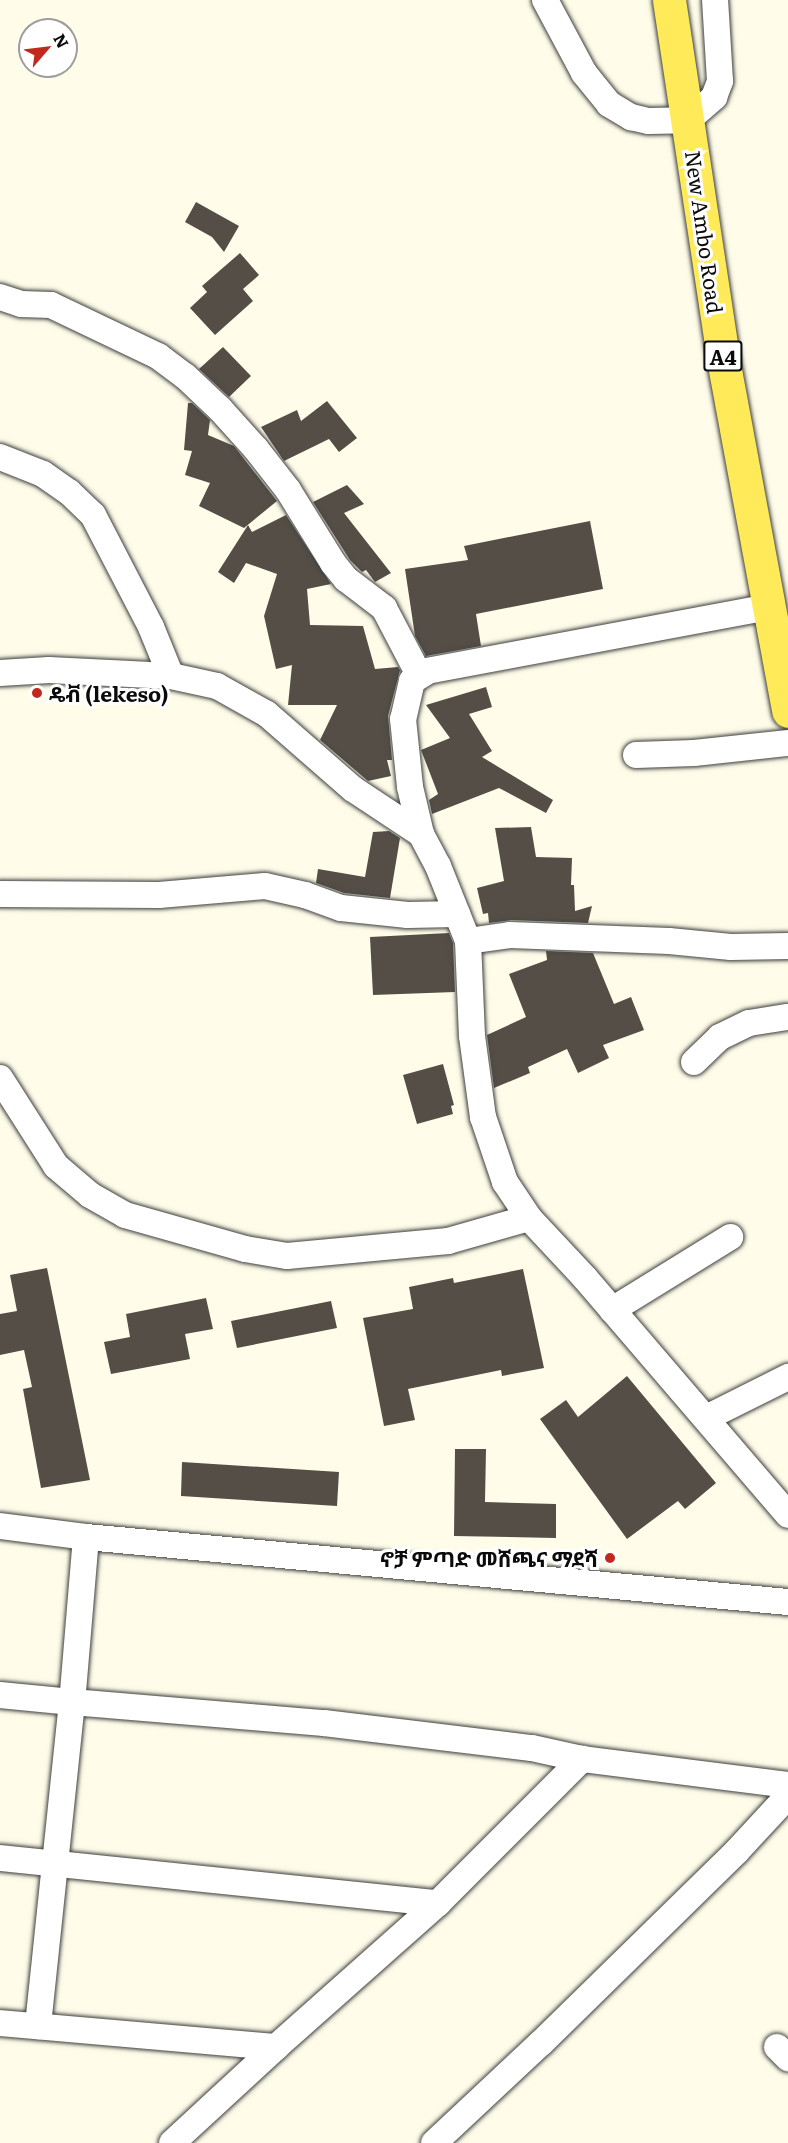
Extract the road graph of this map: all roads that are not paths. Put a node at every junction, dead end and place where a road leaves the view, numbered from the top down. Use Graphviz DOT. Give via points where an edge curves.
graph roads {
  1 [pos="545,0"];
  2 [pos="669,0"];
  3 [pos="715,0"];
  4 [pos="688,120"];
  5 [pos="0,297"];
  6 [pos="0,457"];
  7 [pos="769,607"];
  8 [pos="0,673"];
  9 [pos="419,675"];
  10 [pos="171,676"];
  11 [pos="788,711"];
  12 [pos="788,743"];
  13 [pos="636,755"];
  14 [pos="421,834"];
  15 [pos="0,894"];
  16 [pos="457,914"];
  17 [pos="468,941"];
  18 [pos="788,946"];
  19 [pos="788,1017"];
  20 [pos="694,1062"];
  21 [pos="0,1078"];
  22 [pos="529,1218"];
  23 [pos="730,1237"];
  24 [pos="612,1310"];
  25 [pos="788,1377"];
  26 [pos="706,1418"];
  27 [pos="788,1515"];
  28 [pos="0,1526"];
  29 [pos="86,1537"];
  30 [pos="788,1602"];
  31 [pos="0,1695"];
  32 [pos="72,1702"];
  33 [pos="582,1759"];
  34 [pos="788,1785"];
  35 [pos="788,1796"];
  36 [pos="0,1858"];
  37 [pos="57,1863"];
  38 [pos="438,1903"];
  39 [pos="0,2023"];
  40 [pos="38,2026"];
  41 [pos="276,2047"];
  42 [pos="172,2143"];
  43 [pos="434,2143"];
  1 -- 4 [label="street" via="584,73 609,104 631,117 649,121"];
  2 -- 4 [label="main road, New Ambo Road / A4"];
  3 -- 4 [label="street" via="720,81 714,97"];
  4 -- 7 [label="main road, New Ambo Road / A4" via="723,359"];
  5 -- 9 [label="street" via="21,304 51,305 158,356 185,376 256,449 346,579 384,608"];
  6 -- 10 [label="street" via="43,474 93,515 151,627"];
  7 -- 9 [label="street" via="454,665"];
  7 -- 11 [label="main road, New Ambo Road / A4"];
  8 -- 10 [label="street" via="50,669"];
  9 -- 14 [label="street" via="412,681 403,719 410,787"];
  10 -- 14 [label="street" via="217,686 267,714 353,789"];
  12 -- 13 [label="street"];
  14 -- 16 [label="street"];
  15 -- 16 [label="street" via="159,895 266,886 341,909 408,915"];
  16 -- 17 [label="street"];
  17 -- 18 [label="street" via="510,935 731,947"];
  17 -- 22 [label="street" via="472,1036 483,1117 505,1182"];
  19 -- 20 [label="street" via="749,1023 720,1036"];
  21 -- 22 [label="street" via="56,1166 90,1195 125,1215 245,1250 287,1256 448,1241"];
  22 -- 24 [label="street"];
  23 -- 24 [label="street"];
  24 -- 26 [label="street"];
  25 -- 26 [label="street"];
  26 -- 27 [label="street"];
  28 -- 29 [label="street"];
  29 -- 30 [label="street"];
  29 -- 32 [label="street"];
  31 -- 32 [label="street"];
  32 -- 33 [label="street" via="324,1723 532,1748"];
  32 -- 37 [label="street"];
  33 -- 34 [label="street"];
  33 -- 38 [label="street"];
  35 -- 43 [label="street" via="737,1851"];
  36 -- 37 [label="street"];
  37 -- 38 [label="street"];
  37 -- 40 [label="street"];
  38 -- 41 [label="street"];
  39 -- 40 [label="street"];
  40 -- 41 [label="street"];
  41 -- 42 [label="street"];
}
